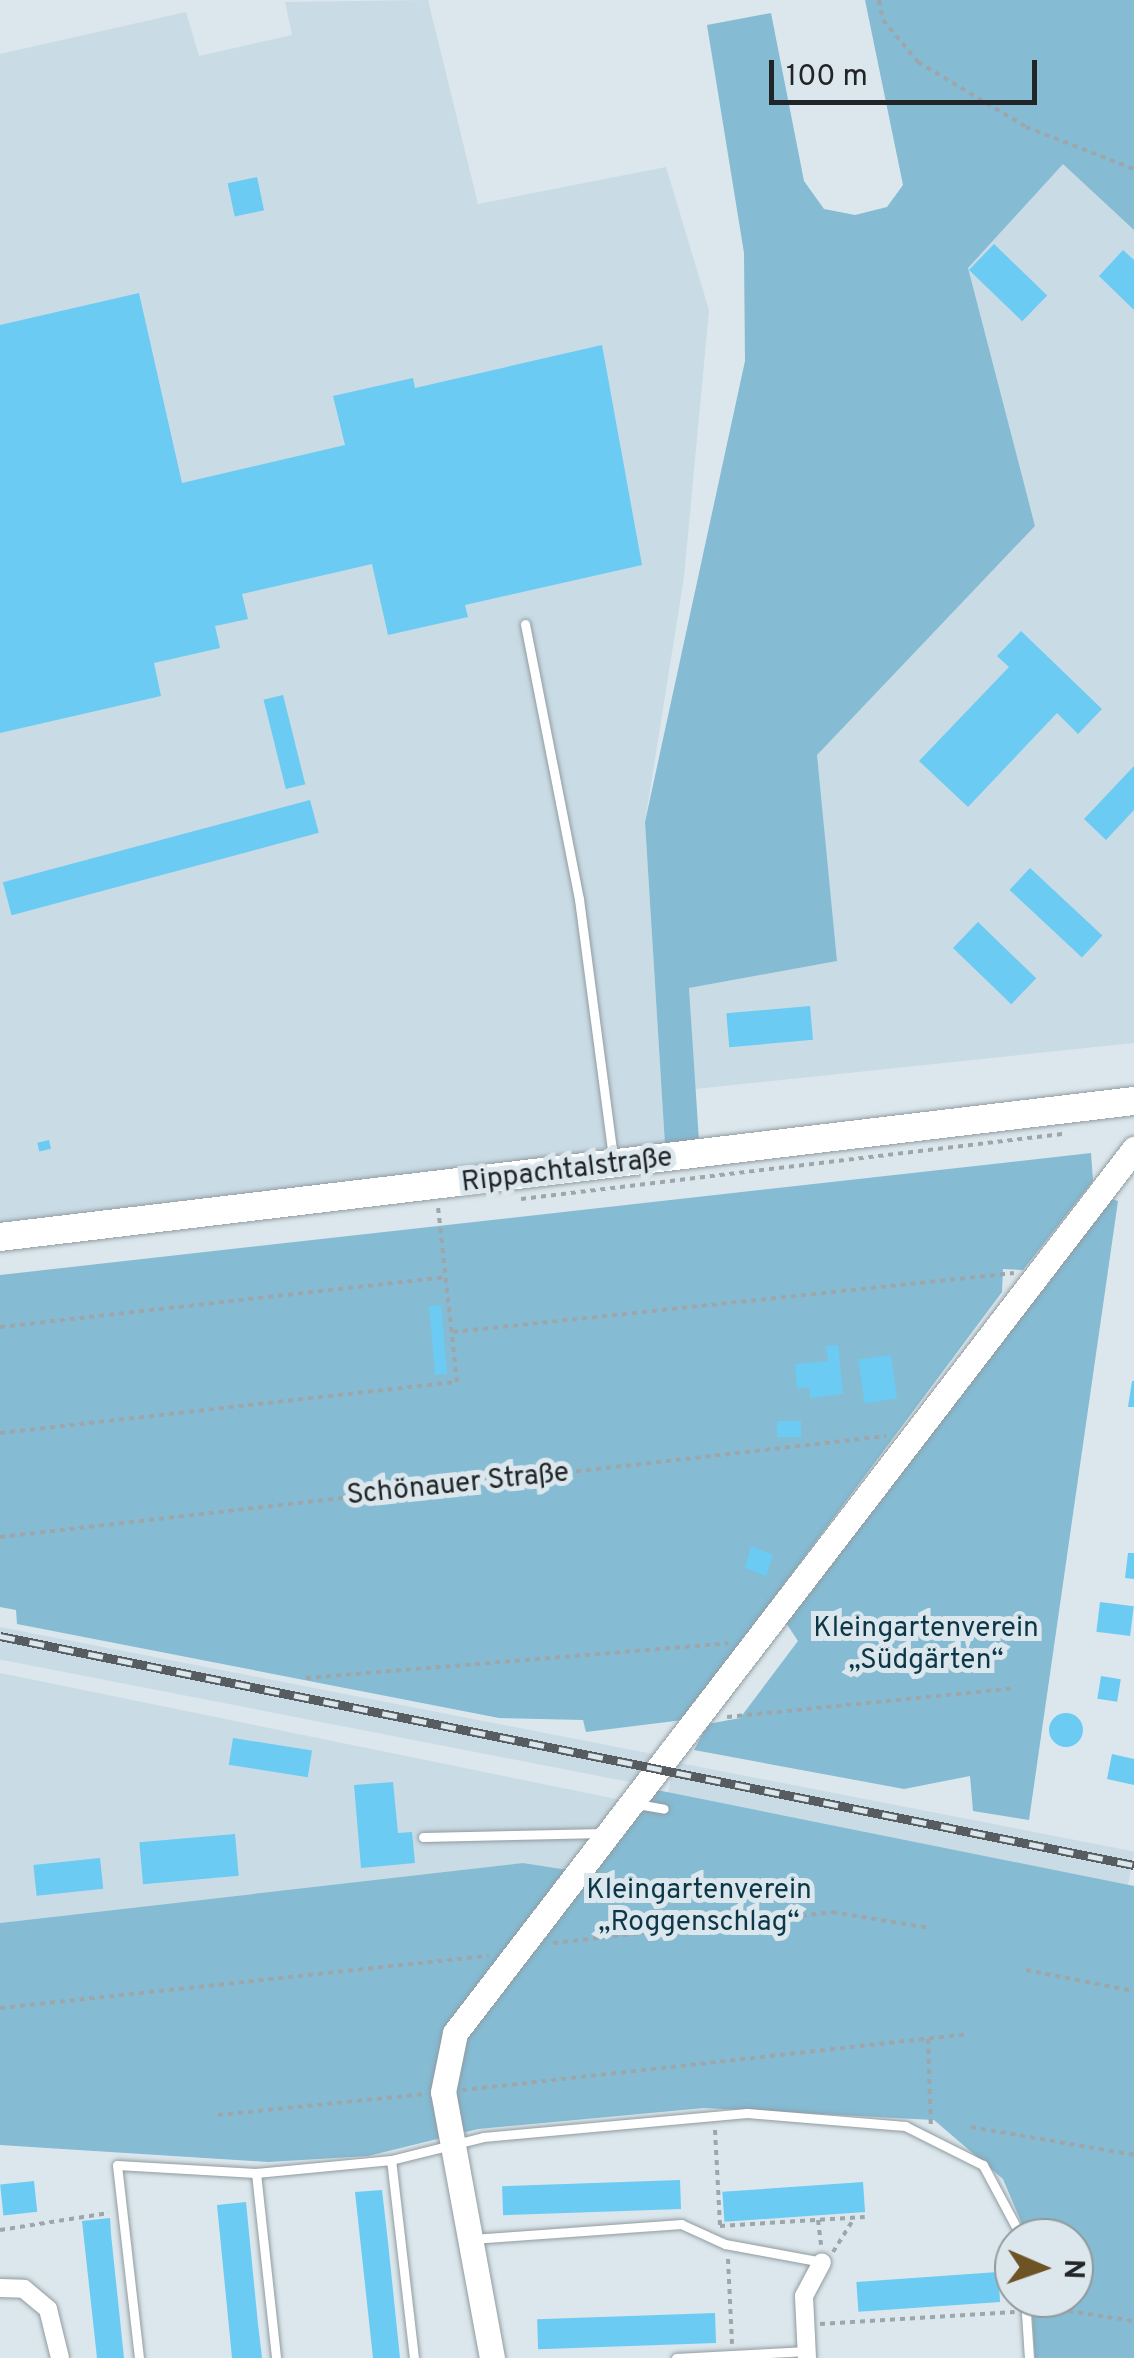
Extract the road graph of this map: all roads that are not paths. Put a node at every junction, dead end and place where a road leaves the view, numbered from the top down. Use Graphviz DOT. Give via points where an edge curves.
graph roads {
  1 [pos="525,624"];
  2 [pos="1134,1101"];
  3 [pos="1134,1150"];
  4 [pos="614,1166"];
  5 [pos="1,1233"];
  6 [pos="629,1803"];
  7 [pos="664,1809"];
  8 [pos="606,1833"];
  9 [pos="424,1837"];
  10 [pos="451,2146"];
  11 [pos="391,2160"];
  12 [pos="256,2173"];
  13 [pos="1011,2218"];
  14 [pos="470,2239"];
  15 [pos="822,2262"];
  16 [pos="0,2288"];
  17 [pos="1025,2318"];
  18 [pos="807,2355"];
  19 [pos="60,2358"];
  20 [pos="138,2358"];
  21 [pos="276,2358"];
  22 [pos="414,2358"];
  23 [pos="492,2358"];
  24 [pos="676,2358"];
  25 [pos="1028,2358"];
  1 -- 4 [label="lane" via="579,898"];
  2 -- 4 [label="main road, Rippachtalstraße"];
  3 -- 6 [label="street"];
  4 -- 5 [label="main road, Rippachtalstraße"];
  6 -- 7 [label="lane"];
  6 -- 8 [label="street"];
  8 -- 9 [label="lane"];
  8 -- 10 [label="street" via="454,2033 443,2092"];
  10 -- 11 [label="lane"];
  10 -- 13 [label="lane" via="747,2112 930,2132 983,2165"];
  10 -- 14 [label="street"];
  11 -- 12 [label="lane"];
  11 -- 22 [label="lane"];
  12 -- 20 [label="lane" via="117,2164"];
  12 -- 21 [label="lane"];
  14 -- 15 [label="lane" via="681,2224 724,2244"];
  14 -- 23 [label="street"];
  15 -- 18 [label="street" via="804,2296"];
  16 -- 19 [label="street" via="24,2289 48,2309"];
  17 -- 25 [label="lane"];
  18 -- 24 [label="lane"];
}
